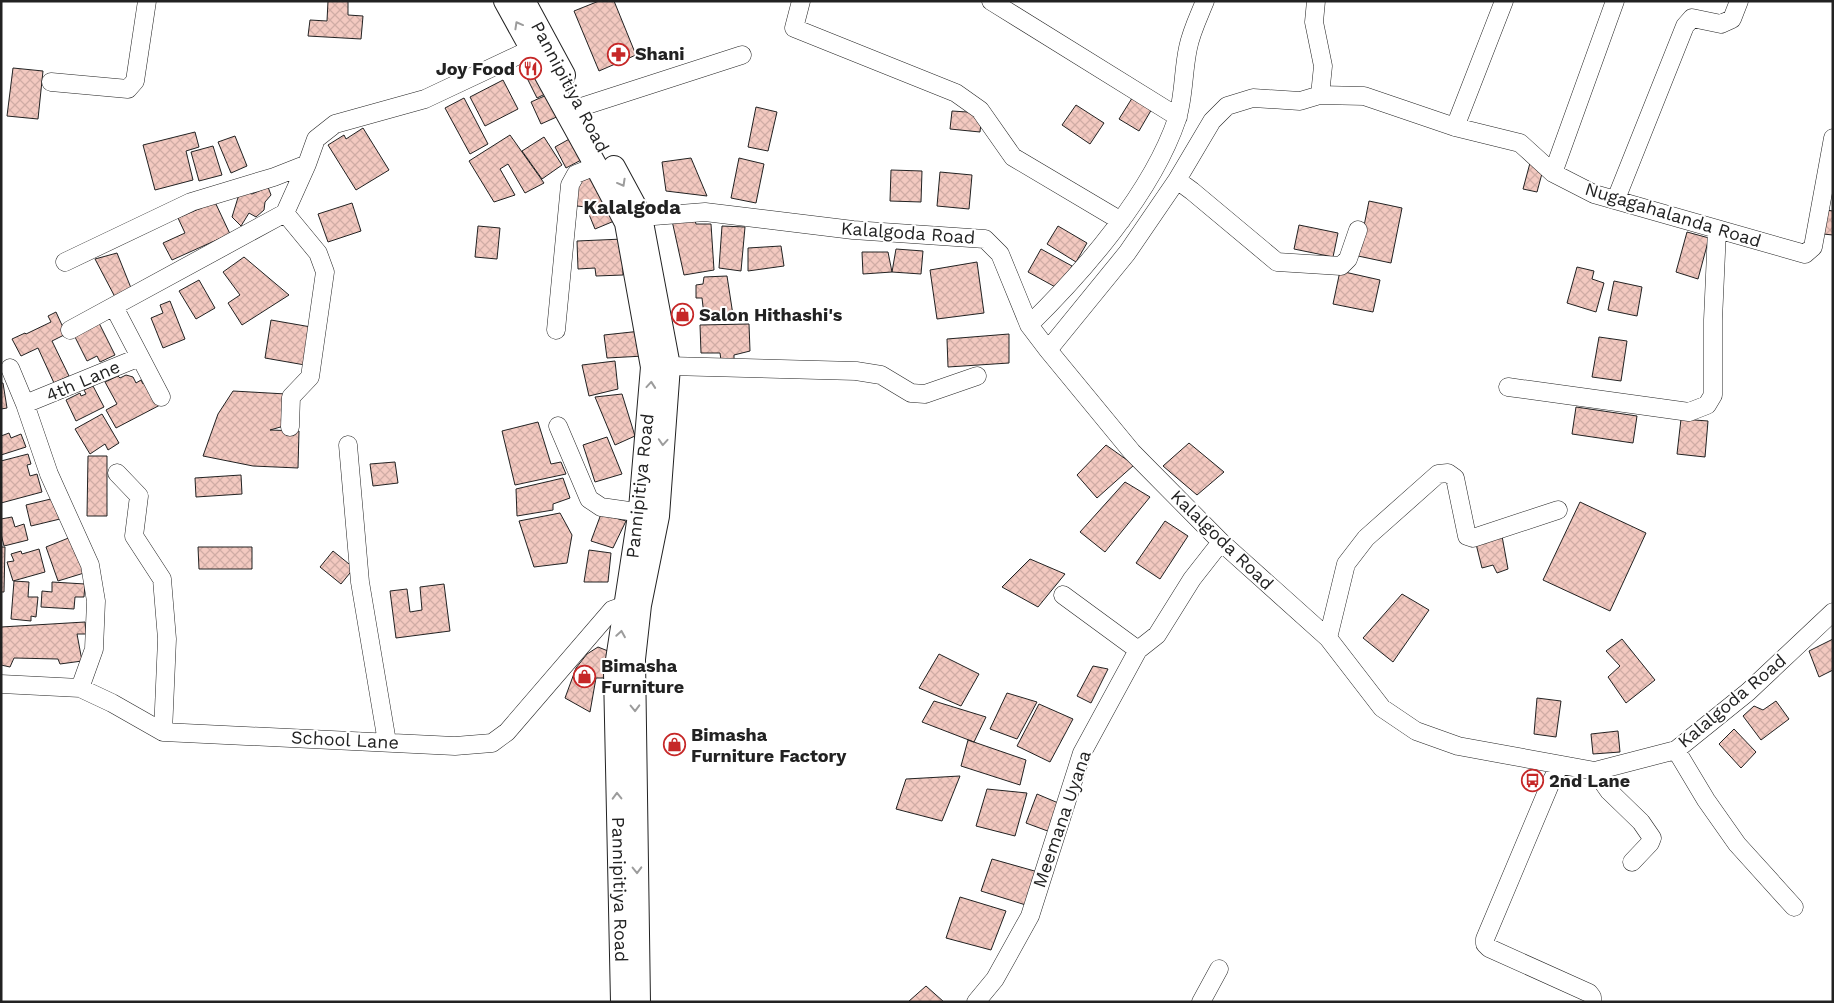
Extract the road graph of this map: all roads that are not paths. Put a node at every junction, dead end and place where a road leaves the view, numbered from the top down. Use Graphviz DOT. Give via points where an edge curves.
graph roads {
  1 [pos="146,1"];
  2 [pos="505,1"];
  3 [pos="524,1"];
  4 [pos="801,1"];
  5 [pos="991,1"];
  6 [pos="1205,1"];
  7 [pos="1316,1"];
  8 [pos="1504,1"];
  9 [pos="1615,1"];
  10 [pos="1739,1"];
  11 [pos="539,45"];
  12 [pos="742,55"];
  13 [pos="51,82"];
  14 [pos="1320,95"];
  15 [pos="580,107"];
  16 [pos="1178,118"];
  17 [pos="1455,126"];
  18 [pos="1833,138"];
  19 [pos="307,164"];
  20 [pos="596,166"];
  21 [pos="1553,173"];
  22 [pos="1177,180"];
  23 [pos="1616,199"];
  24 [pos="285,213"];
  25 [pos="634,220"];
  26 [pos="1121,221"];
  27 [pos="1358,230"];
  28 [pos="1717,230"];
  29 [pos="65,262"];
  30 [pos="114,307"];
  31 [pos="1029,326"];
  32 [pos="70,330"];
  33 [pos="556,330"];
  34 [pos="1048,350"];
  35 [pos="140,357"];
  36 [pos="669,366"];
  37 [pos="10,368"];
  38 [pos="977,376"];
  39 [pos="1508,386"];
  40 [pos="161,397"];
  41 [pos="25,404"];
  42 [pos="290,426"];
  43 [pos="558,426"];
  44 [pos="348,445"];
  45 [pos="117,473"];
  46 [pos="640,509"];
  47 [pos="1558,510"];
  48 [pos="1221,542"];
  49 [pos="1063,595"];
  50 [pos="633,605"];
  51 [pos="1833,612"];
  52 [pos="1328,638"];
  53 [pos="1138,650"];
  54 [pos="1,684"];
  55 [pos="80,688"];
  56 [pos="163,732"];
  57 [pos="387,742"];
  58 [pos="1676,750"];
  59 [pos="1560,765"];
  60 [pos="1596,770"];
  61 [pos="1632,862"];
  62 [pos="1794,907"];
  63 [pos="1219,970"];
  64 [pos="622,1002"];
  65 [pos="639,1002"];
  66 [pos="976,1002"];
  67 [pos="1201,1002"];
  68 [pos="1592,1002"];
  1 -- 13 [label="street" via="135,81 128,89"];
  11 -- 2 [label="main road, Pannipitiya Road, one-way"];
  3 -- 11 [label="main road, Pannipitiya Road"];
  4 -- 26 [label="street" via="794,28 956,93 980,110 1013,157"];
  5 -- 16 [label="street"];
  6 -- 16 [label="street" via="1188,46"];
  7 -- 14 [label="street" via="1314,22 1323,66"];
  8 -- 17 [label="street"];
  9 -- 21 [label="street"];
  10 -- 23 [label="street" via="1732,19 1721,24 1692,18 1685,26"];
  11 -- 15 [label="main road, Pannipitiya Road"];
  11 -- 19 [label="street" via="425,100 335,124 316,139"];
  11 -- 20 [label="main road, Pannipitiya Road"];
  12 -- 15 [label="street"];
  14 -- 17 [label="street, Nugagahalanda Road" via="1364,96"];
  14 -- 22 [label="street, Nugagahalanda Road" via="1300,101 1252,98 1227,106 1212,121"];
  15 -- 25 [label="main road, Pannipitiya Road, one-way"];
  16 -- 26 [label="street" via="1161,159"];
  17 -- 21 [label="street, Nugagahalanda Road" via="1520,143"];
  18 -- 28 [label="street, Nugagahalanda Road" via="1813,247 1805,254"];
  19 -- 24 [label="street"];
  19 -- 29 [label="street" via="191,202"];
  20 -- 25 [label="main road, Pannipitiya Road"];
  20 -- 33 [label="street" via="576,174 570,185"];
  21 -- 23 [label="street, Nugagahalanda Road" via="1594,194"];
  22 -- 27 [label="street" via="1277,262 1341,266 1348,259"];
  22 -- 34 [label="street, Nugagahalanda Road" via="1127,253"];
  23 -- 28 [label="street, Nugagahalanda Road"];
  24 -- 30 [label="street"];
  24 -- 42 [label="street" via="318,253 325,272 310,377 291,397"];
  25 -- 31 [label="street, Kalalgoda Road" via="705,212 853,230 985,238 1000,254"];
  25 -- 36 [label="main road, Pannipitiya Road"];
  46 -- 25 [label="main road, Pannipitiya Road, one-way" via="652,367"];
  26 -- 31 [label="street" via="1060,295"];
  28 -- 39 [label="street" via="1713,395 1707,405 1689,412"];
  30 -- 32 [label="street"];
  30 -- 35 [label="street"];
  31 -- 34 [label="street, Kalalgoda Road"];
  34 -- 48 [label="street, Kalalgoda Road" via="1132,452"];
  35 -- 40 [label="street"];
  35 -- 41 [label="street, 4th Lane"];
  36 -- 38 [label="street" via="856,371 881,375 918,394"];
  36 -- 50 [label="main road, Pannipitiya Road, one-way" via="658,516"];
  37 -- 41 [label="street"];
  41 -- 55 [label="street" via="49,474 90,565 96,601 94,649"];
  43 -- 46 [label="street" via="589,499 601,507 629,511"];
  44 -- 57 [label="street" via="360,582"];
  45 -- 56 [label="street" via="139,496 134,536 162,579 167,638"];
  46 -- 50 [label="main road, Pannipitiya Road"];
  47 -- 52 [label="street" via="1473,538 1467,536 1455,478 1448,472 1438,474 1366,538 1346,564"];
  48 -- 52 [label="street, Kalalgoda Road"];
  48 -- 53 [label="street, Meemana Uyana" via="1192,579 1157,634"];
  49 -- 53 [label="street"];
  50 -- 57 [label="street, School Lane" via="612,610 507,732 492,743 455,746"];
  64 -- 50 [label="main road, Pannipitiya Road, one-way" via="615,673"];
  50 -- 65 [label="main road, Pannipitiya Road, one-way"];
  51 -- 58 [label="street, Kalalgoda Road" via="1748,692"];
  52 -- 59 [label="street, Kalalgoda Road" via="1382,708 1416,731 1458,746"];
  53 -- 66 [label="street, Meemana Uyana" via="1082,752 1030,916 995,980"];
  54 -- 55 [label="street, School Lane"];
  55 -- 56 [label="street, School Lane"];
  56 -- 57 [label="street, School Lane"];
  58 -- 60 [label="street, Kalalgoda Road"];
  58 -- 62 [label="street" via="1737,844"];
  59 -- 60 [label="street, Kalalgoda Road"];
  59 -- 68 [label="street" via="1485,944 1589,993"];
  60 -- 61 [label="street" via="1609,791 1641,822 1652,838"];
  63 -- 67 [label="street"];
}
